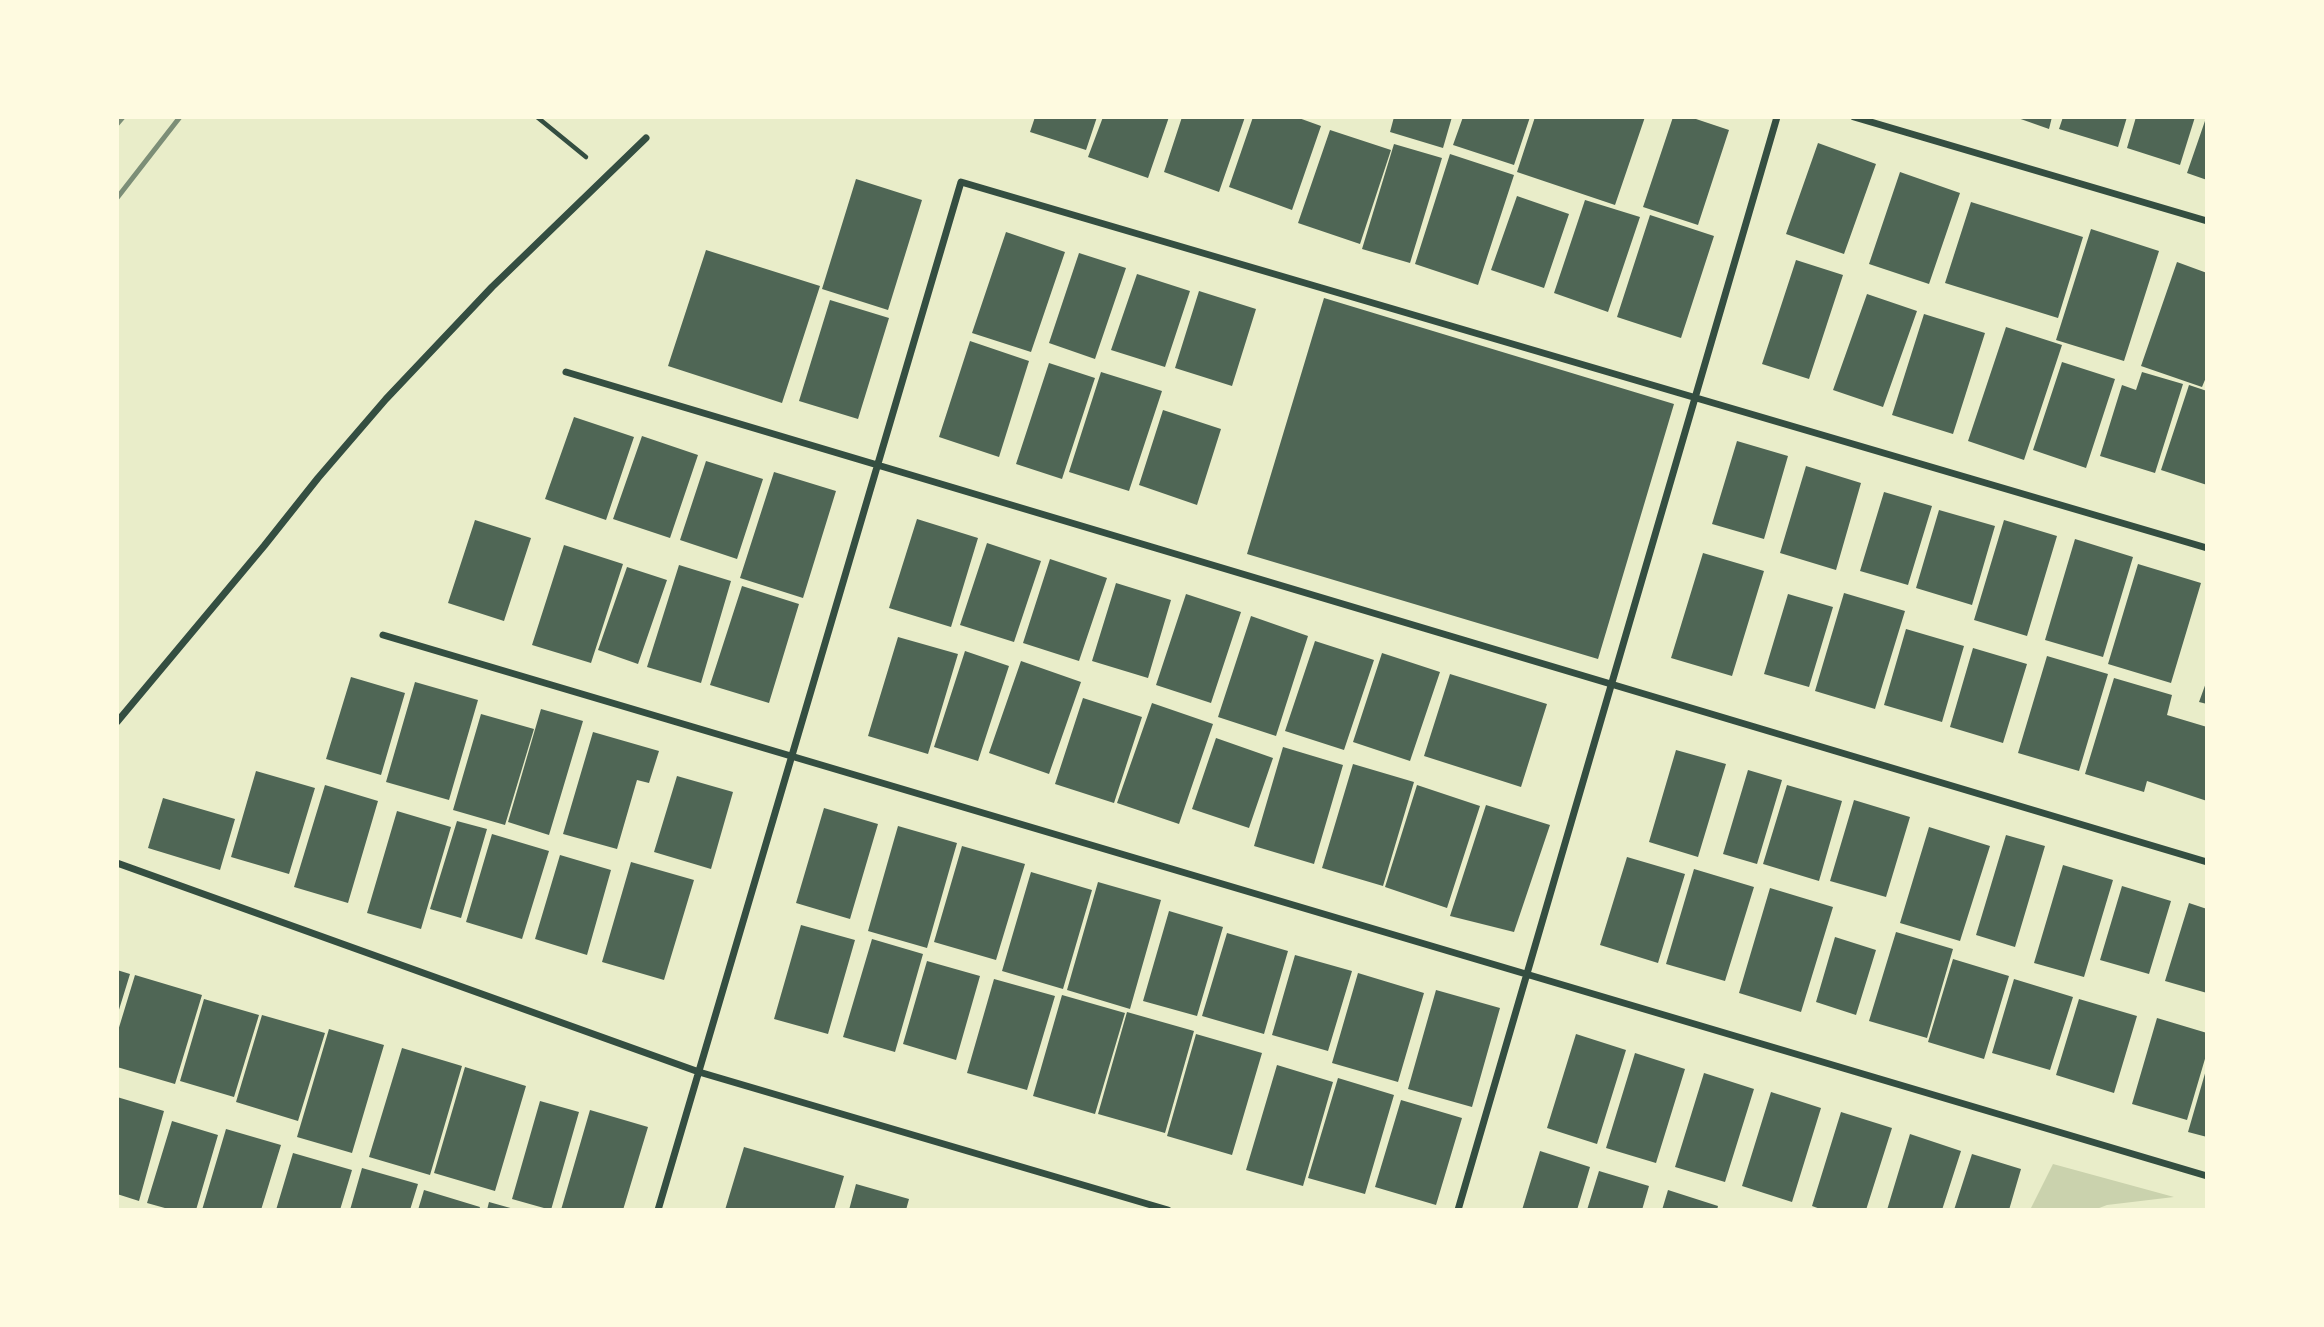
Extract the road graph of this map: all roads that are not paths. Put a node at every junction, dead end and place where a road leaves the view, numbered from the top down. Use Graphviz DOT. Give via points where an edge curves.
graph roads {
  1 [pos="1777,117"];
  2 [pos="1854,117"];
  3 [pos="646,138"];
  4 [pos="2207,221"];
  5 [pos="566,372"];
  6 [pos="1695,398"];
  7 [pos="878,465"];
  8 [pos="2207,548"];
  9 [pos="383,635"];
  10 [pos="1612,684"];
  11 [pos="117,722"];
  12 [pos="792,757"];
  13 [pos="2207,862"];
  14 [pos="117,863"];
  15 [pos="1527,974"];
  16 [pos="699,1072"];
  17 [pos="2207,1176"];
  18 [pos="658,1210"];
  19 [pos="1168,1210"];
  20 [pos="1458,1210"];
  1 -- 6 [label="street"];
  2 -- 4 [label="street"];
  3 -- 11 [label="street" via="492,287 386,399"];
  5 -- 7 [label="street"];
  6 -- 7 [label="street" via="961,182"];
  6 -- 8 [label="street"];
  6 -- 10 [label="street"];
  7 -- 10 [label="street"];
  7 -- 12 [label="street"];
  9 -- 12 [label="street"];
  10 -- 13 [label="street"];
  10 -- 15 [label="street"];
  12 -- 15 [label="street"];
  12 -- 16 [label="street"];
  14 -- 16 [label="street"];
  15 -- 17 [label="street"];
  15 -- 20 [label="street"];
  16 -- 18 [label="street"];
  16 -- 19 [label="street"];
}
